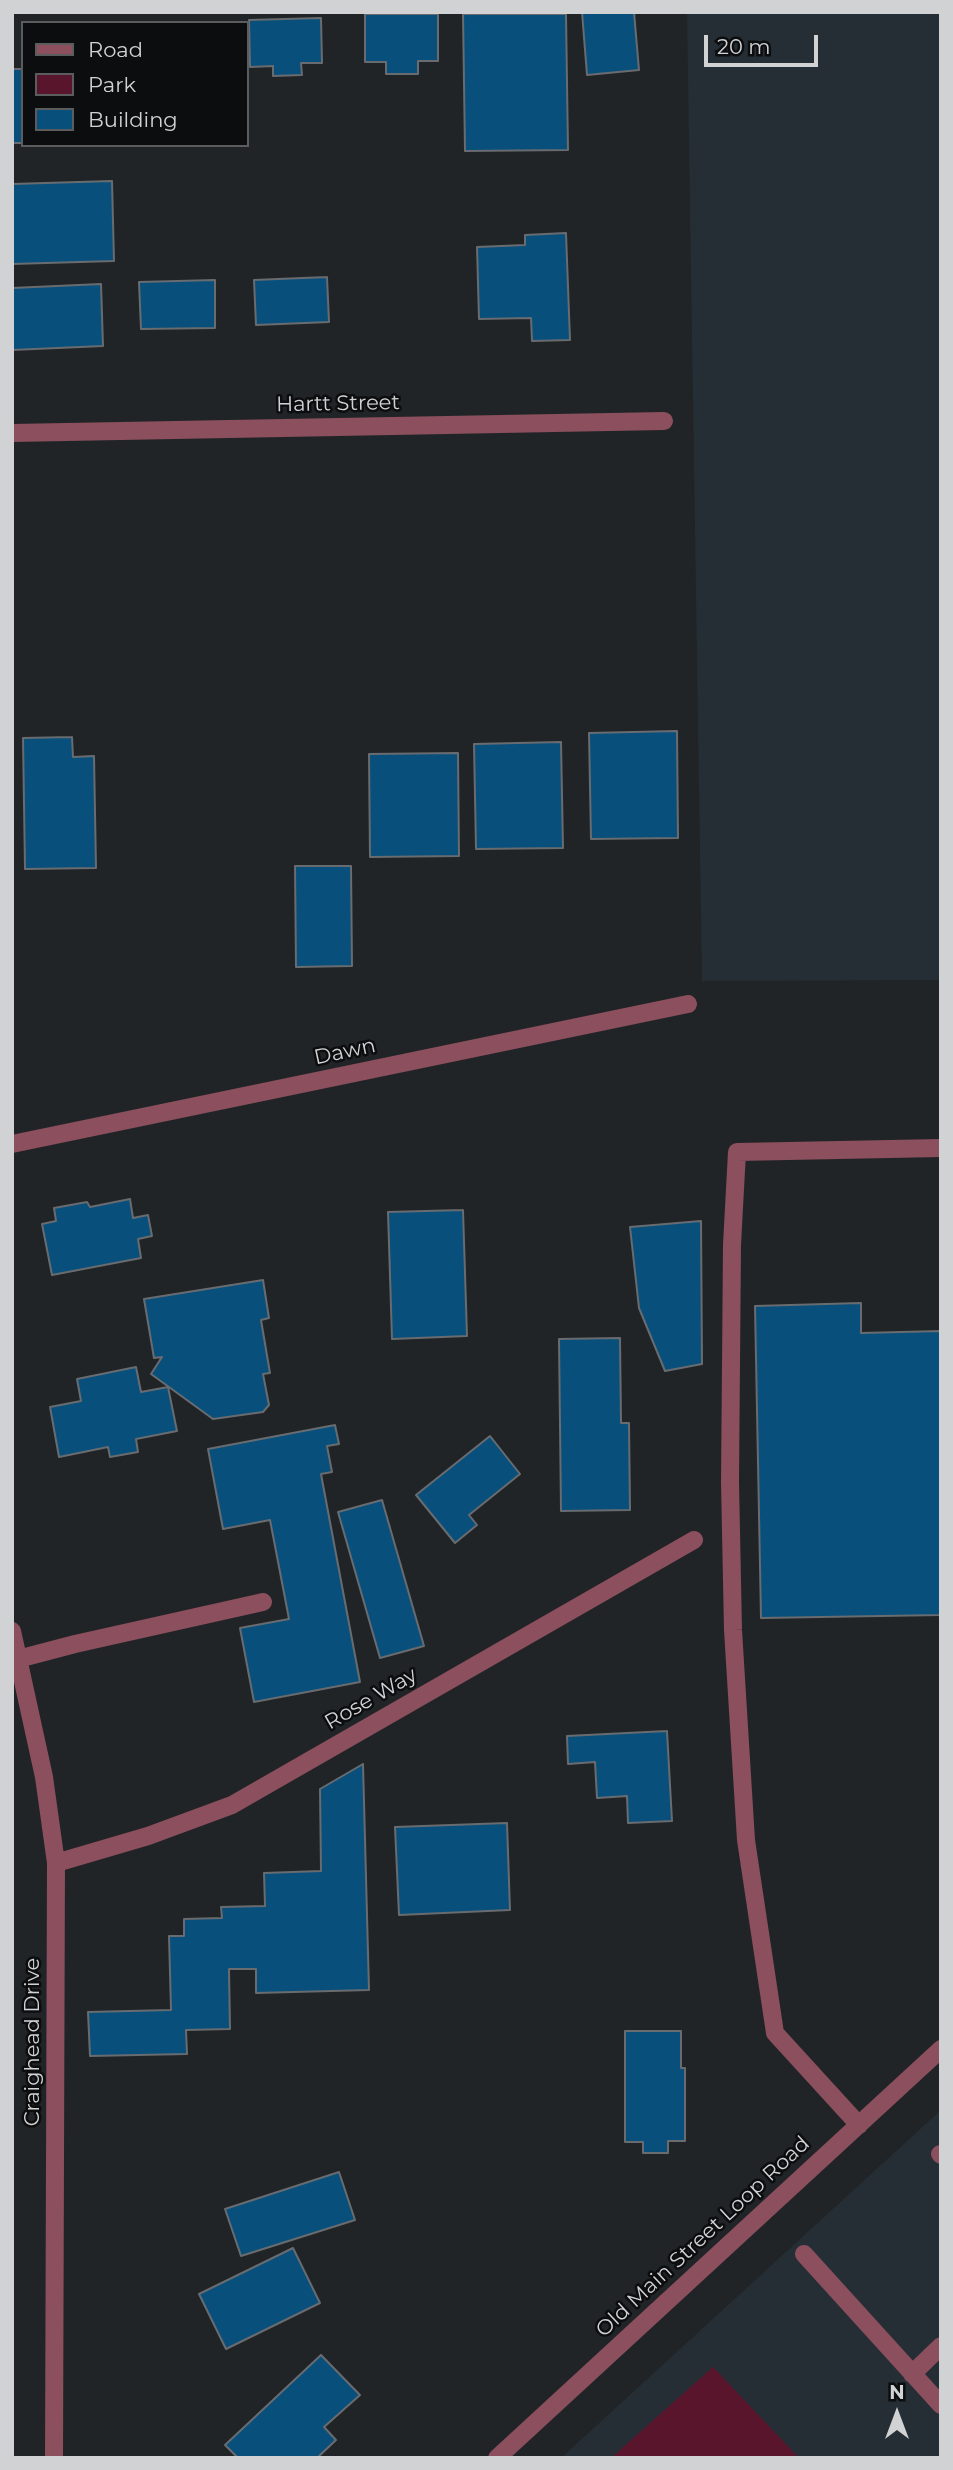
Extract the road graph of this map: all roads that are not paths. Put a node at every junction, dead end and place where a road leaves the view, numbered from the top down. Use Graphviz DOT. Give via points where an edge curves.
graph roads {
  1 [pos="664,421"];
  2 [pos="12,433"];
  3 [pos="688,1004"];
  4 [pos="12,1144"];
  5 [pos="941,1148"];
  6 [pos="695,1540"];
  7 [pos="262,1602"];
  8 [pos="12,1631"];
  9 [pos="18,1659"];
  10 [pos="56,1863"];
  11 [pos="941,2049"];
  12 [pos="859,2125"];
  13 [pos="804,2254"];
  14 [pos="941,2346"];
  15 [pos="912,2374"];
  16 [pos="941,2405"];
  17 [pos="54,2458"];
  18 [pos="497,2458"];
  1 -- 2 [label="street, Hartt Street"];
  3 -- 4 [label="street, Dawn"];
  5 -- 12 [label="street" via="737,1152 731,1259 730,1482 733,1630 746,1840 775,2033"];
  6 -- 10 [label="street, Rose Way" via="232,1805"];
  7 -- 9 [label="street"];
  8 -- 9 [label="street, Craighead Drive"];
  9 -- 10 [label="street, Craighead Drive" via="44,1777"];
  10 -- 17 [label="street, Craighead Drive"];
  11 -- 12 [label="street, Old Main Street Loop Road"];
  12 -- 18 [label="street, Old Main Street Loop Road"];
  13 -- 15 [label="street"];
  14 -- 15 [label="street"];
  15 -- 16 [label="street"];
}
